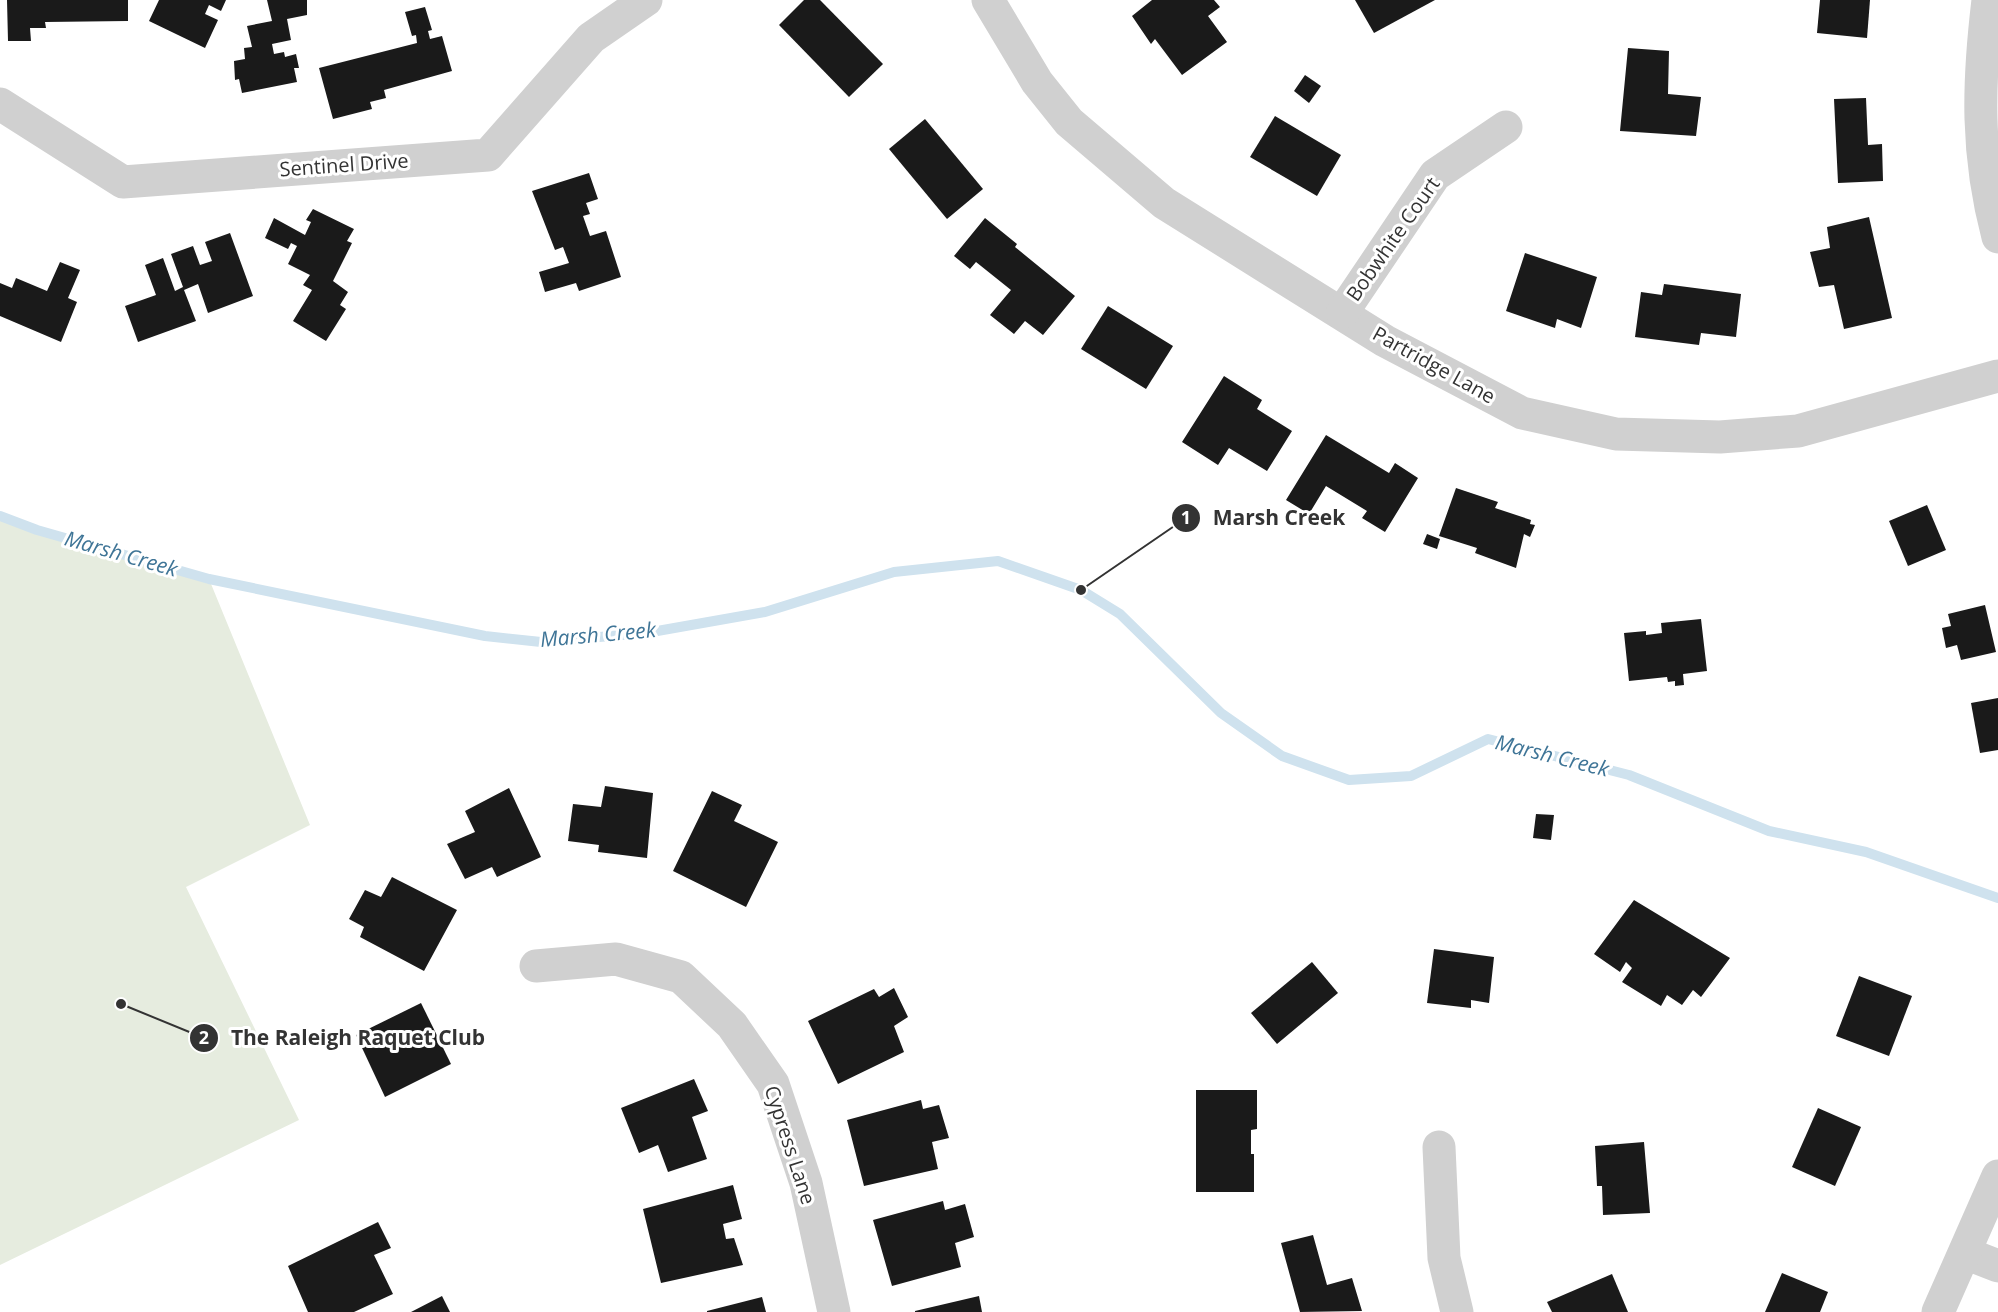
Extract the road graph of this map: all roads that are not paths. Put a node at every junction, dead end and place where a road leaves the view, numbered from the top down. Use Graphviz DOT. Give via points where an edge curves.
graph roads {
  1 [pos="646,0"];
  2 [pos="988,0"];
  3 [pos="1988,0"];
  4 [pos="0,104"];
  5 [pos="1506,127"];
  6 [pos="1998,237"];
  7 [pos="1342,313"];
  8 [pos="1998,376"];
  9 [pos="536,966"];
  10 [pos="1439,1147"];
  11 [pos="1998,1176"];
  12 [pos="1965,1253"];
  13 [pos="1998,1266"];
  14 [pos="834,1312"];
  15 [pos="1457,1312"];
  16 [pos="1938,1312"];
  1 -- 4 [label="street, Sentinel Drive" via="591,38 488,155 123,182"];
  2 -- 7 [label="street, Partridge Lane" via="1036,82 1077,129 1164,203"];
  3 -- 6 [label="street" via="1980,68 1980,139"];
  5 -- 7 [label="street, Bobwhite Court" via="1435,175"];
  7 -- 8 [label="street, Partridge Lane" via="1385,341 1522,413 1616,434 1720,437 1798,431"];
  9 -- 14 [label="street, Cypress Lane" via="616,959 681,977 732,1025 773,1084 806,1183"];
  10 -- 15 [label="street" via="1444,1258"];
  11 -- 12 [label="street"];
  12 -- 13 [label="street"];
  12 -- 16 [label="street"];
}
